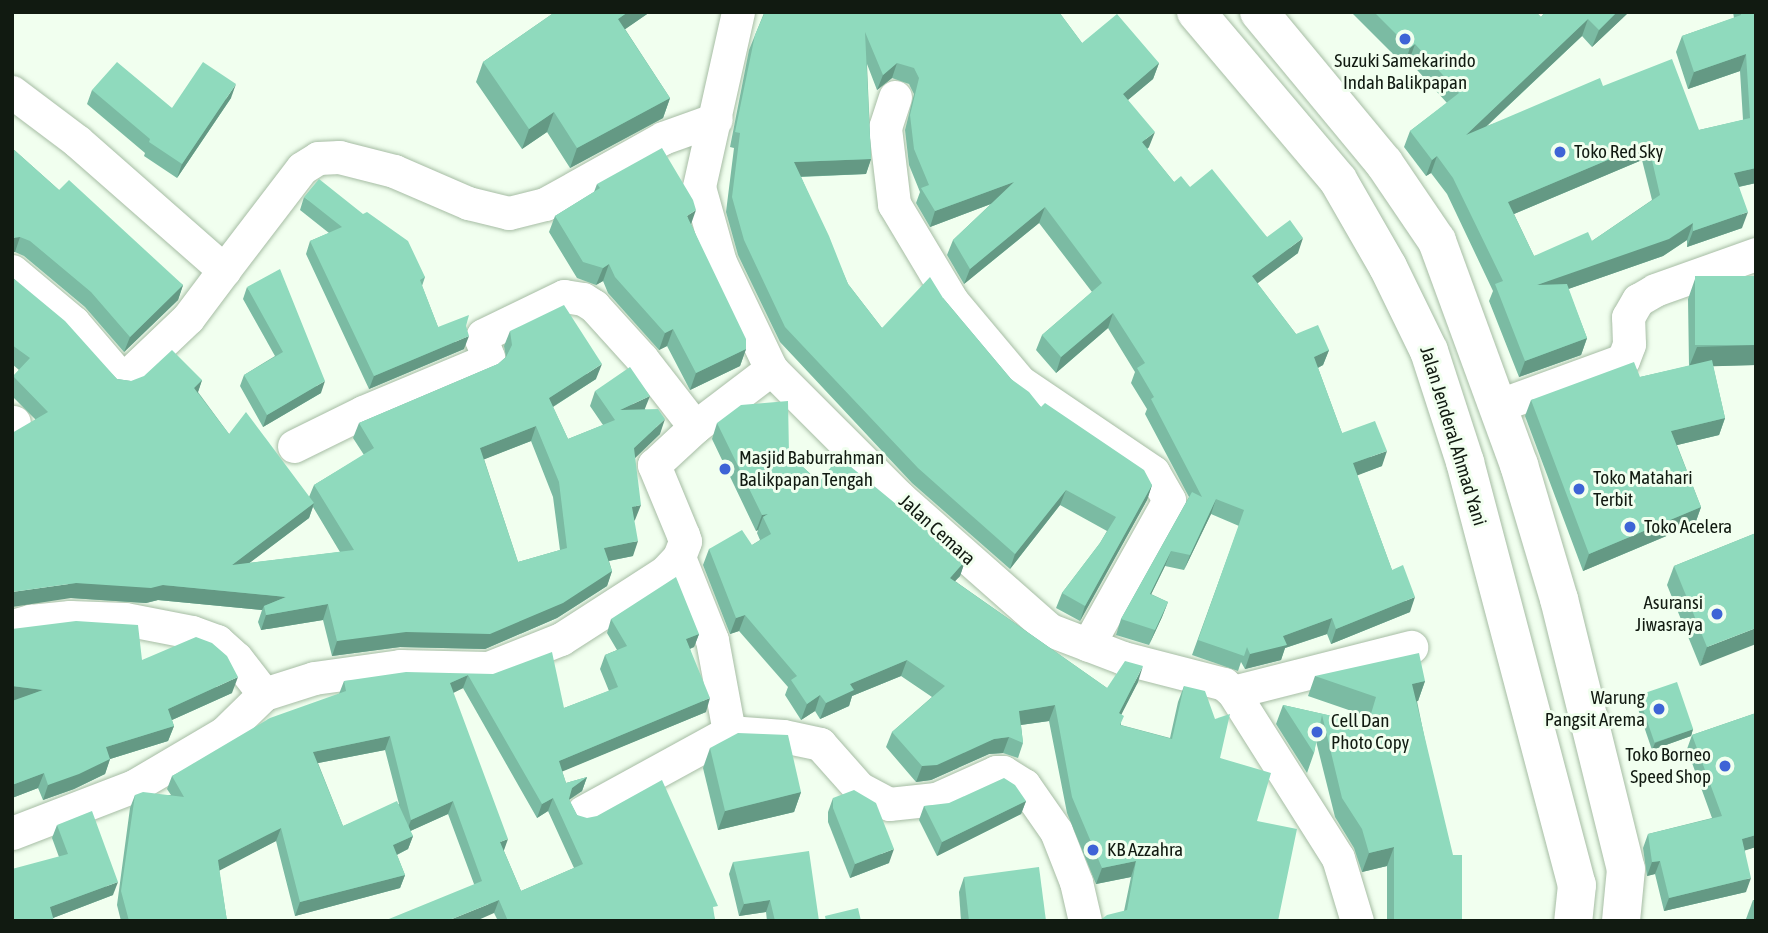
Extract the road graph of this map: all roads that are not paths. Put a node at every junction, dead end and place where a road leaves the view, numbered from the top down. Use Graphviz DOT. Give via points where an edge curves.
graph roads {
  1 [pos="738,12"];
  2 [pos="1196,12"];
  3 [pos="1259,12"];
  4 [pos="12,92"];
  5 [pos="895,97"];
  6 [pos="716,119"];
  7 [pos="1756,254"];
  8 [pos="224,270"];
  9 [pos="12,271"];
  10 [pos="771,369"];
  11 [pos="1497,406"];
  12 [pos="695,427"];
  13 [pos="295,446"];
  14 [pos="679,557"];
  15 [pos="12,626"];
  16 [pos="1088,645"];
  17 [pos="1411,648"];
  18 [pos="1233,692"];
  19 [pos="264,694"];
  20 [pos="729,732"];
  21 [pos="583,811"];
  22 [pos="12,834"];
  23 [pos="1626,869"];
  24 [pos="1085,921"];
  25 [pos="1357,921"];
  26 [pos="1573,921"];
  27 [pos="1621,921"];
  28 [pos="1636,921"];
  1 -- 6 [label="street, Jalan Cemara"];
  2 -- 26 [label="main road, Jalan Jenderal Ahmad Yani" via="1338,180 1429,351 1465,462 1577,885"];
  3 -- 11 [label="main road" via="1384,163 1437,242"];
  4 -- 8 [label="street" via="77,141"];
  5 -- 16 [label="street" via="885,128 894,204 952,301 1020,382 1153,472 1169,500"];
  6 -- 8 [label="street" via="663,138 545,204 509,213 468,203 394,172 339,157 318,158 302,167"];
  6 -- 10 [label="street, Jalan Cemara" via="699,187 720,262"];
  7 -- 11 [label="street" via="1638,300 1629,312 1629,344 1623,360"];
  8 -- 9 [label="street" via="188,318 126,377 120,377 73,322"];
  10 -- 12 [label="street"];
  10 -- 16 [label="street, Jalan Cemara" via="899,497 1050,630"];
  11 -- 23 [label="main road" via="1559,599"];
  12 -- 13 [label="street" via="594,306 564,296 483,335 485,361"];
  12 -- 14 [label="street" via="654,465 685,541"];
  14 -- 19 [label="street" via="665,572 561,639 488,668 400,666 314,678"];
  14 -- 20 [label="street" via="712,640"];
  15 -- 19 [label="street" via="70,617 125,619 192,632 217,641"];
  16 -- 18 [label="street, Jalan Cemara" via="1224,684"];
  17 -- 18 [label="street"];
  18 -- 25 [label="street" via="1338,858"];
  19 -- 22 [label="street" via="225,733 134,786"];
  20 -- 21 [label="street"];
  20 -- 24 [label="street" via="820,744 859,788 889,804 936,799 1003,772 1024,785 1056,831"];
  23 -- 27 [label="main road"];
  23 -- 28 [label="main road"];
}
